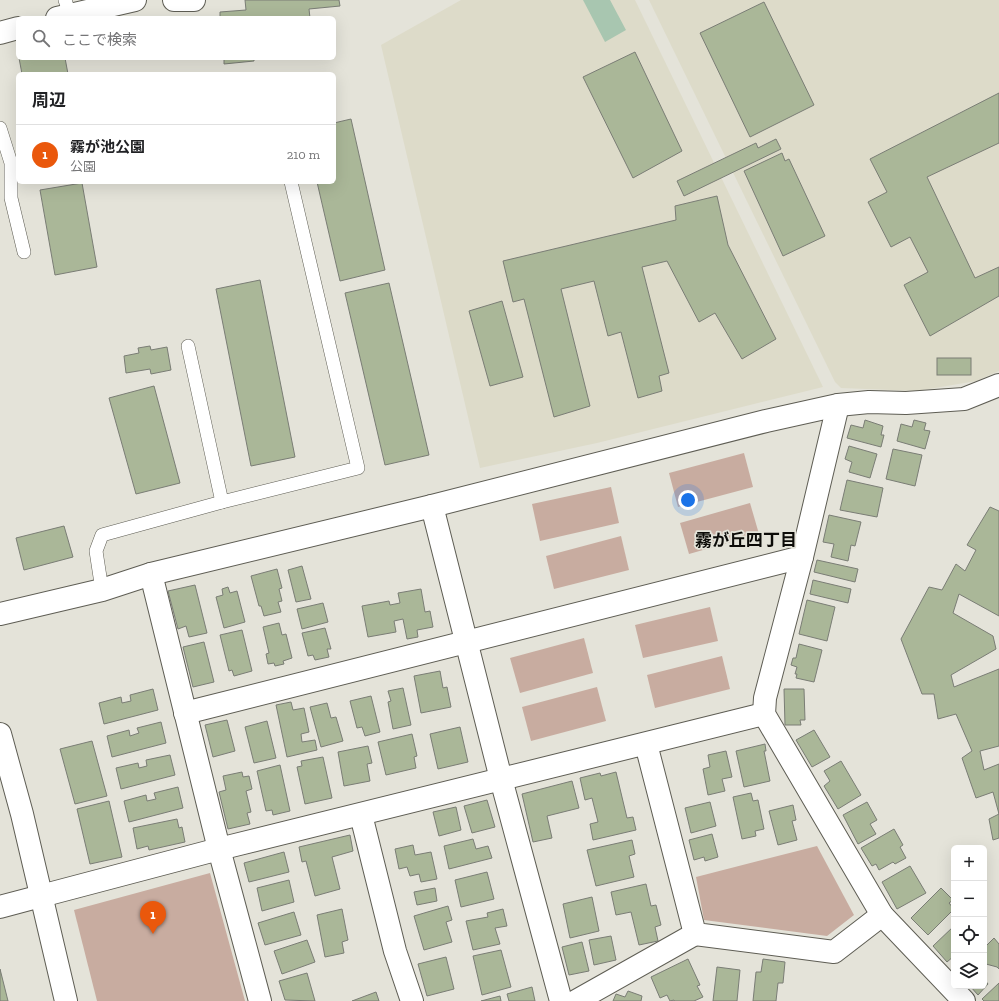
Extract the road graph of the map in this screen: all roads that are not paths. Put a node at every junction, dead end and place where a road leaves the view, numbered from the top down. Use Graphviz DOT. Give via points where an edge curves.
graph roads {
  1 [pos="134,0"];
  2 [pos="64,11"];
  3 [pos="16,29"];
  4 [pos="0,33"];
  5 [pos="0,128"];
  6 [pos="292,184"];
  7 [pos="24,252"];
  8 [pos="188,346"];
  9 [pos="999,385"];
  10 [pos="838,405"];
  11 [pos="222,502"];
  12 [pos="432,506"];
  13 [pos="802,557"];
  14 [pos="151,574"];
  15 [pos="102,590"];
  16 [pos="0,614"];
  17 [pos="466,641"];
  18 [pos="185,713"];
  19 [pos="764,714"];
  20 [pos="0,734"];
  21 [pos="646,744"];
  22 [pos="501,779"];
  23 [pos="361,814"];
  24 [pos="219,849"];
  25 [pos="41,896"];
  26 [pos="0,906"];
  27 [pos="882,914"];
  28 [pos="695,934"];
  29 [pos="66,1001"];
  30 [pos="260,1001"];
  31 [pos="412,1001"];
  32 [pos="561,1001"];
  33 [pos="576,1001"];
  34 [pos="964,1001"];
  1 -- 2 [label="street"];
  3 -- 4 [label="street"];
  5 -- 7 [label="lane" via="11,163 11,198"];
  6 -- 11 [label="lane" via="358,468"];
  8 -- 11 [label="lane"];
  9 -- 10 [label="street" via="964,400"];
  10 -- 12 [label="street"];
  10 -- 13 [label="street"];
  11 -- 15 [label="lane" via="102,535 96,552"];
  12 -- 14 [label="street"];
  12 -- 17 [label="street"];
  13 -- 17 [label="street"];
  13 -- 19 [label="street" via="765,698"];
  14 -- 15 [label="street"];
  14 -- 18 [label="street"];
  15 -- 16 [label="street"];
  17 -- 18 [label="street"];
  17 -- 22 [label="street"];
  18 -- 24 [label="street"];
  19 -- 21 [label="street"];
  19 -- 27 [label="street"];
  20 -- 25 [label="street"];
  21 -- 22 [label="street"];
  21 -- 28 [label="street"];
  22 -- 23 [label="street"];
  22 -- 32 [label="street"];
  23 -- 24 [label="street"];
  23 -- 31 [label="street" via="396,951"];
  24 -- 25 [label="street"];
  24 -- 30 [label="street"];
  25 -- 26 [label="street"];
  25 -- 29 [label="street"];
  27 -- 28 [label="street" via="834,952"];
  27 -- 34 [label="street"];
  28 -- 33 [label="street"];
}
